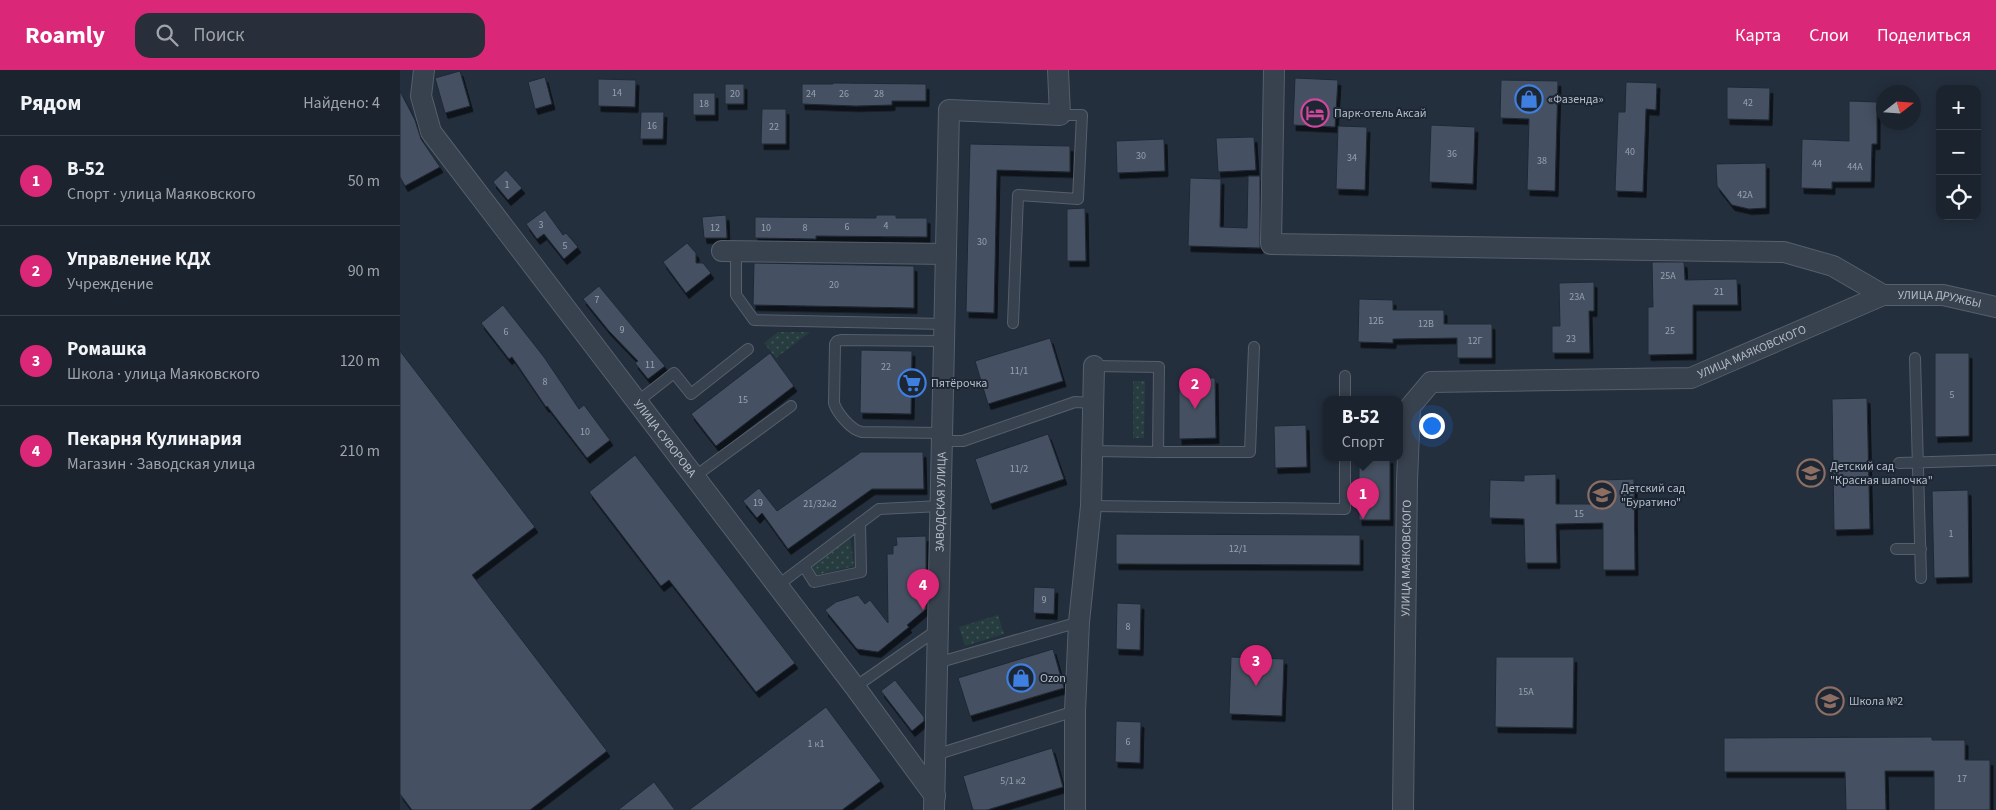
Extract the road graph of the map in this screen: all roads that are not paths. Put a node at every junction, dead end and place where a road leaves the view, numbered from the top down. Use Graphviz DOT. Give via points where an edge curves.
graph roads {
  1 [pos="424,70"];
  2 [pos="1058,70"];
  3 [pos="1274,70"];
  4 [pos="1060,115"];
  5 [pos="729,251"];
  6 [pos="946,254"];
  7 [pos="1883,295"];
  8 [pos="1996,308"];
  9 [pos="1013,323"];
  10 [pos="944,332"];
  11 [pos="1254,347"];
  12 [pos="748,349"];
  13 [pos="1915,358"];
  14 [pos="1094,366"];
  15 [pos="1345,376"];
  16 [pos="1345,396"];
  17 [pos="637,402"];
  18 [pos="1093,403"];
  19 [pos="791,406"];
  20 [pos="942,437"];
  21 [pos="1092,451"];
  22 [pos="1158,452"];
  23 [pos="1996,460"];
  24 [pos="1345,461"];
  25 [pos="1918,462"];
  26 [pos="1899,463"];
  27 [pos="694,477"];
  28 [pos="941,506"];
  29 [pos="1091,506"];
  30 [pos="860,523"];
  31 [pos="1896,549"];
  32 [pos="1921,549"];
  33 [pos="804,566"];
  34 [pos="1921,578"];
  35 [pos="777,586"];
  36 [pos="1079,622"];
  37 [pos="938,630"];
  38 [pos="937,663"];
  39 [pos="855,687"];
  40 [pos="1075,711"];
  41 [pos="936,754"];
  42 [pos="934,803"];
  43 [pos="1074,810"];
  44 [pos="1403,810"];
  1 -- 17 [label="street, УЛИЦА СУВОРОВА" via="421,96 431,132"];
  2 -- 4 [label="street"];
  3 -- 7 [label="street" via="1271,244 1784,252 1832,266"];
  4 -- 6 [label="street, ЗАВОДСКАЯ УЛИЦА" via="949,110"];
  4 -- 9 [label="lane" via="1082,115 1078,199 1018,195"];
  5 -- 6 [label="street"];
  5 -- 10 [label="lane" via="736,296 754,320"];
  6 -- 10 [label="street, ЗАВОДСКАЯ УЛИЦА"];
  7 -- 8 [label="street, УЛИЦА ДРУЖБЫ" via="1943,294"];
  7 -- 44 [label="street, УЛИЦА МАЯКОВСКОГО" via="1691,378 1431,382 1410,407"];
  10 -- 20 [label="street, ЗАВОДСКАЯ УЛИЦА"];
  10 -- 20 [label="lane" via="841,340 835,344 834,403 854,429"];
  11 -- 22 [label="lane" via="1250,452"];
  12 -- 17 [label="lane" via="691,394 674,373"];
  13 -- 25 [label="lane"];
  14 -- 18 [label="street"];
  14 -- 22 [label="lane" via="1159,367"];
  15 -- 16 [label="lane"];
  17 -- 27 [label="street, УЛИЦА СУВОРОВА"];
  18 -- 20 [label="lane" via="1074,402 963,441"];
  18 -- 21 [label="street"];
  19 -- 27 [label="lane"];
  20 -- 28 [label="street, ЗАВОДСКАЯ УЛИЦА"];
  21 -- 22 [label="lane"];
  21 -- 29 [label="street"];
  23 -- 25 [label="lane"];
  24 -- 29 [label="lane" via="1345,509"];
  25 -- 26 [label="lane"];
  25 -- 32 [label="lane"];
  27 -- 35 [label="street, УЛИЦА СУВОРОВА"];
  28 -- 30 [label="lane" via="878,509"];
  28 -- 37 [label="street, ЗАВОДСКАЯ УЛИЦА"];
  29 -- 36 [label="street"];
  30 -- 33 [label="lane"];
  30 -- 33 [label="lane" via="861,572 814,582"];
  31 -- 32 [label="lane"];
  32 -- 34 [label="lane"];
  33 -- 35 [label="lane"];
  35 -- 39 [label="street, УЛИЦА СУВОРОВА"];
  36 -- 38 [label="lane"];
  36 -- 40 [label="street"];
  37 -- 38 [label="street, ЗАВОДСКАЯ УЛИЦА"];
  37 -- 39 [label="lane"];
  38 -- 41 [label="street, ЗАВОДСКАЯ УЛИЦА"];
  39 -- 42 [label="street, УЛИЦА СУВОРОВА"];
  40 -- 41 [label="lane"];
  40 -- 43 [label="street"];
  41 -- 42 [label="street, ЗАВОДСКАЯ УЛИЦА"];
}
